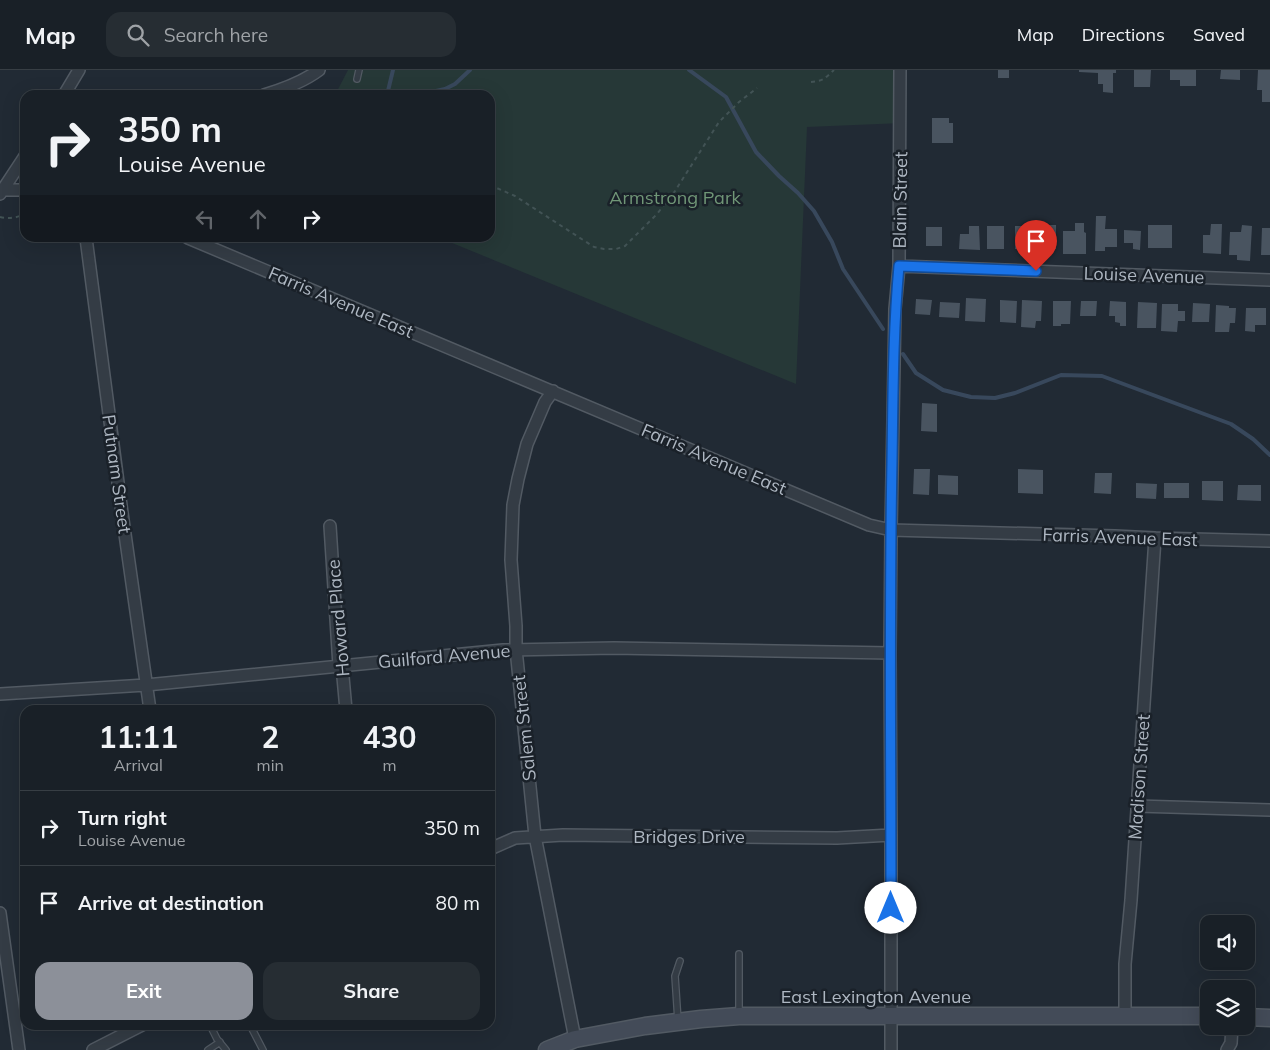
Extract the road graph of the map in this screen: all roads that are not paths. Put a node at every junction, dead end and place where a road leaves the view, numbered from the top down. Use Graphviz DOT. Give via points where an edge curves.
graph roads {
  1 [pos="79,70"];
  2 [pos="319,70"];
  3 [pos="359,70"];
  4 [pos="900,70"];
  5 [pos="357,79"];
  6 [pos="67,90"];
  7 [pos="282,90"];
  8 [pos="20,163"];
  9 [pos="20,190"];
  10 [pos="1,191"];
  11 [pos="87,242"];
  12 [pos="198,242"];
  13 [pos="899,266"];
  14 [pos="1270,280"];
  15 [pos="553,391"];
  16 [pos="330,526"];
  17 [pos="890,530"];
  18 [pos="1155,538"];
  19 [pos="1270,541"];
  20 [pos="516,649"];
  21 [pos="890,653"];
  22 [pos="339,666"];
  23 [pos="146,685"];
  24 [pos="0,694"];
  25 [pos="149,705"];
  26 [pos="346,705"];
  27 [pos="1137,806"];
  28 [pos="1270,810"];
  29 [pos="891,835"];
  30 [pos="535,836"];
  31 [pos="495,847"];
  32 [pos="0,913"];
  33 [pos="2,944"];
  34 [pos="739,954"];
  35 [pos="680,961"];
  36 [pos="739,1016"];
  37 [pos="891,1016"];
  38 [pos="1125,1016"];
  39 [pos="1200,1016"];
  40 [pos="1255,1017"];
  41 [pos="1270,1018"];
  42 [pos="678,1022"];
  43 [pos="132,1030"];
  44 [pos="213,1030"];
  45 [pos="253,1030"];
  46 [pos="1231,1035"];
  47 [pos="575,1038"];
  48 [pos="220,1042"];
  49 [pos="20,1050"];
  50 [pos="93,1050"];
  51 [pos="208,1050"];
  52 [pos="226,1050"];
  53 [pos="263,1050"];
  54 [pos="547,1050"];
  55 [pos="891,1050"];
  56 [pos="1228,1050"];
  1 -- 6 [label="street"];
  2 -- 7 [label="street"];
  3 -- 5 [label="lane"];
  4 -- 13 [label="street, Blain Street"];
  8 -- 10 [label="street"];
  9 -- 10 [label="street"];
  11 -- 23 [label="street, Putnam Street"];
  12 -- 15 [label="street, Farris Avenue East"];
  13 -- 14 [label="street, Louise Avenue"];
  13 -- 17 [label="street, Blain Street" via="895,309"];
  15 -- 17 [label="street, Farris Avenue East" via="869,525"];
  15 -- 20 [label="street, Salem Street" via="527,444 513,505 511,560"];
  16 -- 22 [label="street, Howard Place"];
  17 -- 18 [label="street, Farris Avenue East"];
  17 -- 21 [label="street, Blain Street"];
  18 -- 19 [label="street, Farris Avenue East"];
  18 -- 27 [label="street, Madison Street"];
  20 -- 21 [label="street, Guilford Avenue"];
  20 -- 22 [label="street, Guilford Avenue"];
  20 -- 30 [label="street, Salem Street"];
  21 -- 29 [label="street, Blain Street"];
  22 -- 23 [label="street, Guilford Avenue"];
  22 -- 26 [label="street, Howard Place"];
  23 -- 24 [label="street, Guilford Avenue"];
  23 -- 25 [label="street, Putnam Street"];
  27 -- 28 [label="street"];
  27 -- 38 [label="street, Madison Street" via="1125,964"];
  29 -- 30 [label="street, Bridges Drive" via="837,838"];
  29 -- 37 [label="street, Blain Street"];
  30 -- 31 [label="street, Bridges Drive" via="515,838"];
  30 -- 47 [label="street, Salem Street"];
  32 -- 33 [label="street"];
  33 -- 49 [label="street"];
  34 -- 36 [label="lane"];
  35 -- 42 [label="lane" via="675,976"];
  36 -- 37 [label="main road, East Lexington Avenue"];
  36 -- 42 [label="main road, East Lexington Avenue"];
  37 -- 38 [label="main road, East Lexington Avenue"];
  37 -- 55 [label="street, Blain Street"];
  38 -- 39 [label="main road, East Lexington Avenue"];
  40 -- 41 [label="main road"];
  42 -- 47 [label="main road, East Lexington Avenue"];
  43 -- 50 [label="street"];
  44 -- 48 [label="lane"];
  45 -- 53 [label="lane"];
  46 -- 56 [label="street"];
  47 -- 54 [label="main road, East Lexington Avenue"];
  48 -- 51 [label="lane"];
  48 -- 52 [label="lane"];
}
